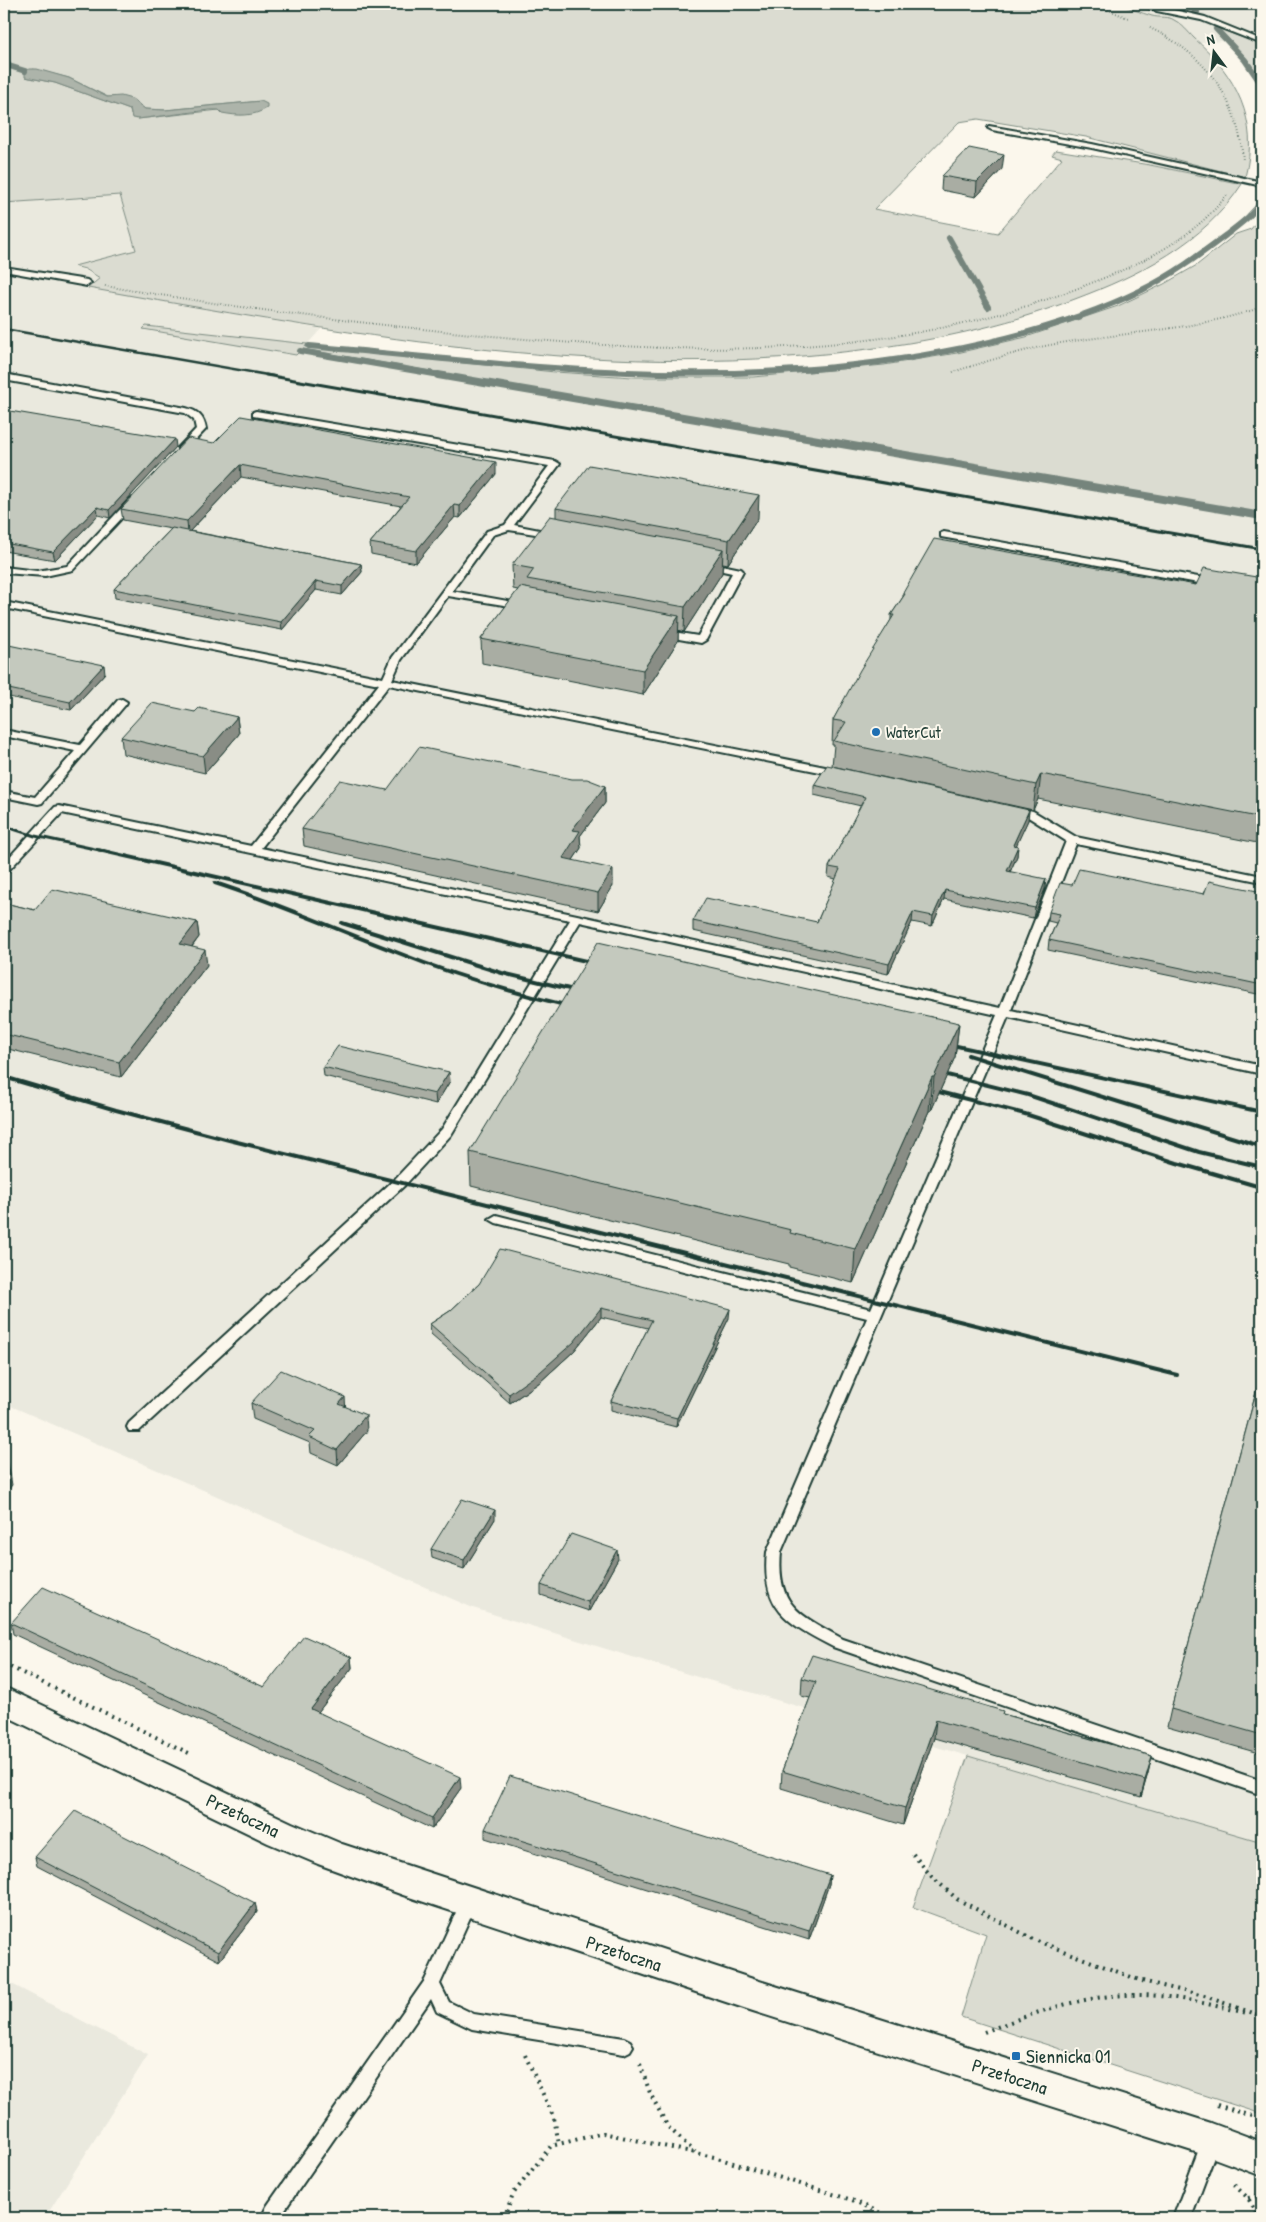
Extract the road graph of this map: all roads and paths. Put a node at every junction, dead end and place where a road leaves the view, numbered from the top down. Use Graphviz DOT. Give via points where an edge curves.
graph roads {
  1 [pos="1094,4"];
  2 [pos="1140,4"];
  3 [pos="1134,21"];
  4 [pos="1148,27"];
  5 [pos="1262,42"];
  6 [pos="992,128"];
  7 [pos="1237,179"];
  8 [pos="1262,184"];
  9 [pos="4,269"];
  10 [pos="87,283"];
  11 [pos="1262,307"];
  12 [pos="953,372"];
  13 [pos="4,377"];
  14 [pos="256,414"];
  15 [pos="175,457"];
  16 [pos="142,492"];
  17 [pos="508,527"];
  18 [pos="944,535"];
  19 [pos="566,538"];
  20 [pos="700,564"];
  21 [pos="4,570"];
  22 [pos="1224,584"];
  23 [pos="446,593"];
  24 [pos="4,605"];
  25 [pos="534,609"];
  26 [pos="652,631"];
  27 [pos="386,682"];
  28 [pos="122,702"];
  29 [pos="4,732"];
  30 [pos="82,749"];
  31 [pos="854,776"];
  32 [pos="4,794"];
  33 [pos="1000,806"];
  34 [pos="1072,840"];
  35 [pos="4,850"];
  36 [pos="254,850"];
  37 [pos="18,854"];
  38 [pos="4,869"];
  39 [pos="1262,879"];
  40 [pos="577,918"];
  41 [pos="1004,1012"];
  42 [pos="1262,1070"];
  43 [pos="496,1219"];
  44 [pos="875,1315"];
  45 [pos="134,1427"];
  46 [pos="4,1664"];
  47 [pos="4,1700"];
  48 [pos="201,1759"];
  49 [pos="1262,1788"];
  50 [pos="913,1854"];
  51 [pos="469,1902"];
  52 [pos="432,1984"];
  53 [pos="1256,2014"];
  54 [pos="1262,2016"];
  55 [pos="515,2028"];
  56 [pos="975,2029"];
  57 [pos="984,2032"];
  58 [pos="994,2035"];
  59 [pos="624,2046"];
  60 [pos="1207,2102"];
  61 [pos="1262,2119"];
  62 [pos="1211,2140"];
  63 [pos="559,2144"];
  64 [pos="695,2153"];
  65 [pos="1262,2159"];
  66 [pos="1262,2195"];
  67 [pos="1248,2198"];
  68 [pos="272,2212"];
  69 [pos="504,2218"];
  70 [pos="892,2218"];
  71 [pos="1182,2218"];
  1 -- 3 [label="path"];
  2 -- 5 [label="lane" via="1199,17"];
  4 -- 7 [label="path" via="1194,54 1220,90 1241,138 1243,160"];
  6 -- 7 [label="lane" via="1092,146"];
  7 -- 8 [label="lane"];
  7 -- 10 [label="path" via="1197,229 1166,249 1078,290 1018,312 951,329 807,348 691,350 492,336 272,312"];
  9 -- 10 [label="lane"];
  11 -- 12 [label="path" via="1200,323 1065,342"];
  13 -- 15 [label="lane" via="173,407 194,414 201,429"];
  14 -- 17 [label="lane" via="555,464"];
  16 -- 21 [label="lane" via="70,568 40,575"];
  17 -- 19 [label="lane"];
  17 -- 23 [label="lane" via="490,533"];
  18 -- 22 [label="lane"];
  20 -- 26 [label="lane" via="738,571 701,640"];
  23 -- 25 [label="lane"];
  23 -- 27 [label="lane" via="396,660"];
  24 -- 27 [label="lane"];
  27 -- 31 [label="lane"];
  27 -- 36 [label="lane"];
  28 -- 30 [label="lane"];
  29 -- 30 [label="lane"];
  30 -- 32 [label="lane" via="38,801"];
  33 -- 34 [label="lane" via="1030,813"];
  34 -- 39 [label="lane"];
  34 -- 41 [label="lane"];
  35 -- 37 [label="lane"];
  36 -- 37 [label="lane" via="59,809"];
  36 -- 40 [label="lane"];
  37 -- 38 [label="lane"];
  40 -- 41 [label="lane"];
  40 -- 45 [label="lane" via="446,1132 400,1182"];
  41 -- 42 [label="lane"];
  41 -- 44 [label="lane"];
  43 -- 44 [label="lane"];
  44 -- 49 [label="lane" via="774,1552 772,1583 779,1601 800,1622 838,1642"];
  46 -- 48 [label="path"];
  47 -- 51 [label="street, Przetoczna" via="280,1833 330,1854"];
  50 -- 53 [label="path" via="956,1899 1037,1941 1142,1981 1204,1996"];
  51 -- 52 [label="lane"];
  51 -- 62 [label="street, Przetoczna"];
  52 -- 55 [label="lane" via="443,2007 472,2021"];
  52 -- 68 [label="lane"];
  53 -- 54 [label="path"];
  53 -- 57 [label="path" via="1159,1996 1117,1996 1079,2001"];
  55 -- 59 [label="lane"];
  55 -- 63 [label="path" via="530,2069 554,2118"];
  56 -- 57 [label="path"];
  57 -- 58 [label="path"];
  59 -- 64 [label="path" via="637,2054 650,2094 668,2127"];
  60 -- 61 [label="path"];
  62 -- 65 [label="street, Przetoczna"];
  62 -- 71 [label="lane"];
  63 -- 64 [label="path" via="604,2133"];
  63 -- 69 [label="path" via="552,2146 513,2194"];
  64 -- 70 [label="path" via="852,2200"];
  66 -- 67 [label="path"];
}
